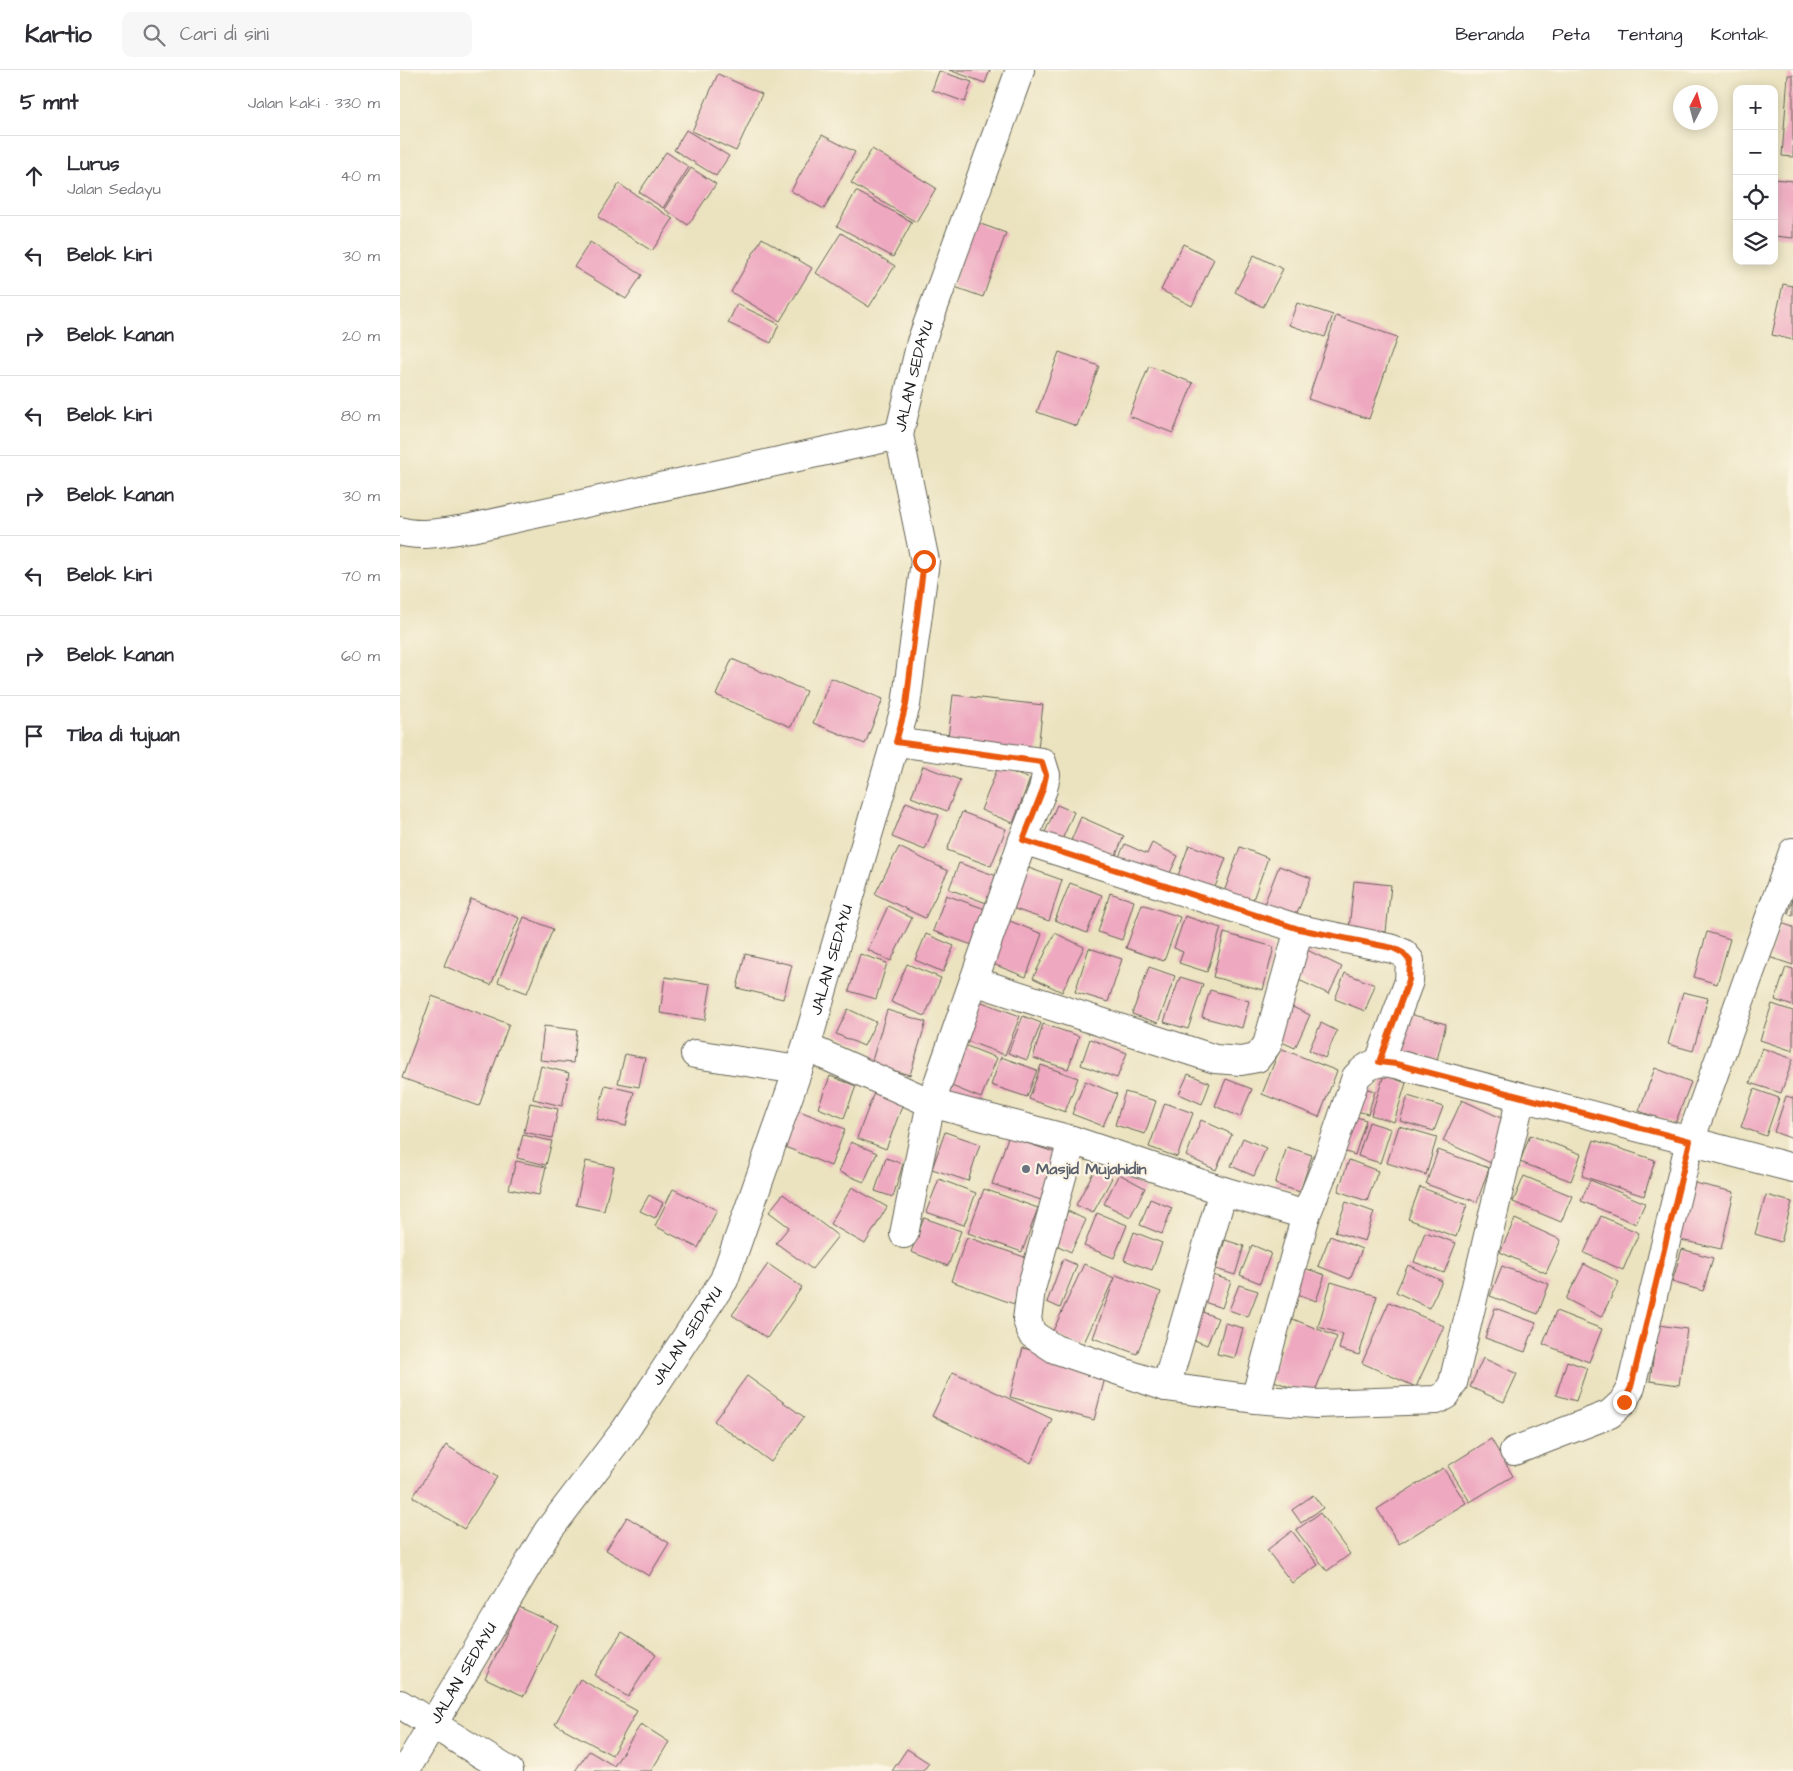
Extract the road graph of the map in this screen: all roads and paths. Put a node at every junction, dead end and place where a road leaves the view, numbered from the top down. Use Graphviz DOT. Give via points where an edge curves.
graph roads {
  1 [pos="1020,70"];
  2 [pos="899,435"];
  3 [pos="400,531"];
  4 [pos="896,742"];
  5 [pos="1023,840"];
  6 [pos="1793,852"];
  7 [pos="1299,929"];
  8 [pos="974,981"];
  9 [pos="695,1054"];
  10 [pos="802,1058"];
  11 [pos="1379,1062"];
  12 [pos="1521,1097"];
  13 [pos="931,1103"];
  14 [pos="1072,1140"];
  15 [pos="1690,1141"];
  16 [pos="1793,1168"];
  17 [pos="1223,1191"];
  18 [pos="1306,1215"];
  19 [pos="904,1234"];
  20 [pos="1166,1387"];
  21 [pos="1255,1399"];
  22 [pos="1514,1451"];
  23 [pos="400,1704"];
  24 [pos="433,1724"];
  25 [pos="405,1771"];
  26 [pos="509,1771"];
  1 -- 2 [label="street, JALAN SEDAYU" via="920,342"];
  2 -- 3 [label="street" via="471,528 436,533 407,534"];
  2 -- 4 [label="street, JALAN SEDAYU" via="924,561 906,705"];
  4 -- 5 [label="street" via="1042,762 1046,775 1043,789"];
  4 -- 10 [label="street, JALAN SEDAYU"];
  5 -- 7 [label="street"];
  5 -- 8 [label="street"];
  6 -- 15 [label="street"];
  7 -- 8 [label="street" via="1267,1045 1257,1058 1241,1061 1215,1059"];
  7 -- 11 [label="street" via="1393,948 1410,961 1409,980"];
  8 -- 13 [label="street"];
  9 -- 10 [label="street"];
  10 -- 13 [label="street"];
  10 -- 24 [label="street, JALAN SEDAYU" via="724,1280 626,1429 548,1531"];
  11 -- 12 [label="street"];
  11 -- 18 [label="street" via="1366,1067 1356,1077"];
  12 -- 15 [label="street"];
  12 -- 21 [label="street" via="1453,1383 1446,1395 1437,1400 1316,1404"];
  13 -- 14 [label="street"];
  13 -- 19 [label="street"];
  14 -- 17 [label="street"];
  14 -- 20 [label="street" via="1031,1289 1027,1320 1032,1334 1055,1349"];
  15 -- 16 [label="street"];
  15 -- 22 [label="street" via="1631,1387 1624,1402 1610,1414"];
  17 -- 18 [label="street"];
  17 -- 20 [label="street"];
  18 -- 21 [label="street"];
  20 -- 21 [label="street"];
  23 -- 24 [label="street"];
  24 -- 25 [label="street, JALAN SEDAYU"];
  24 -- 26 [label="street"];
}
